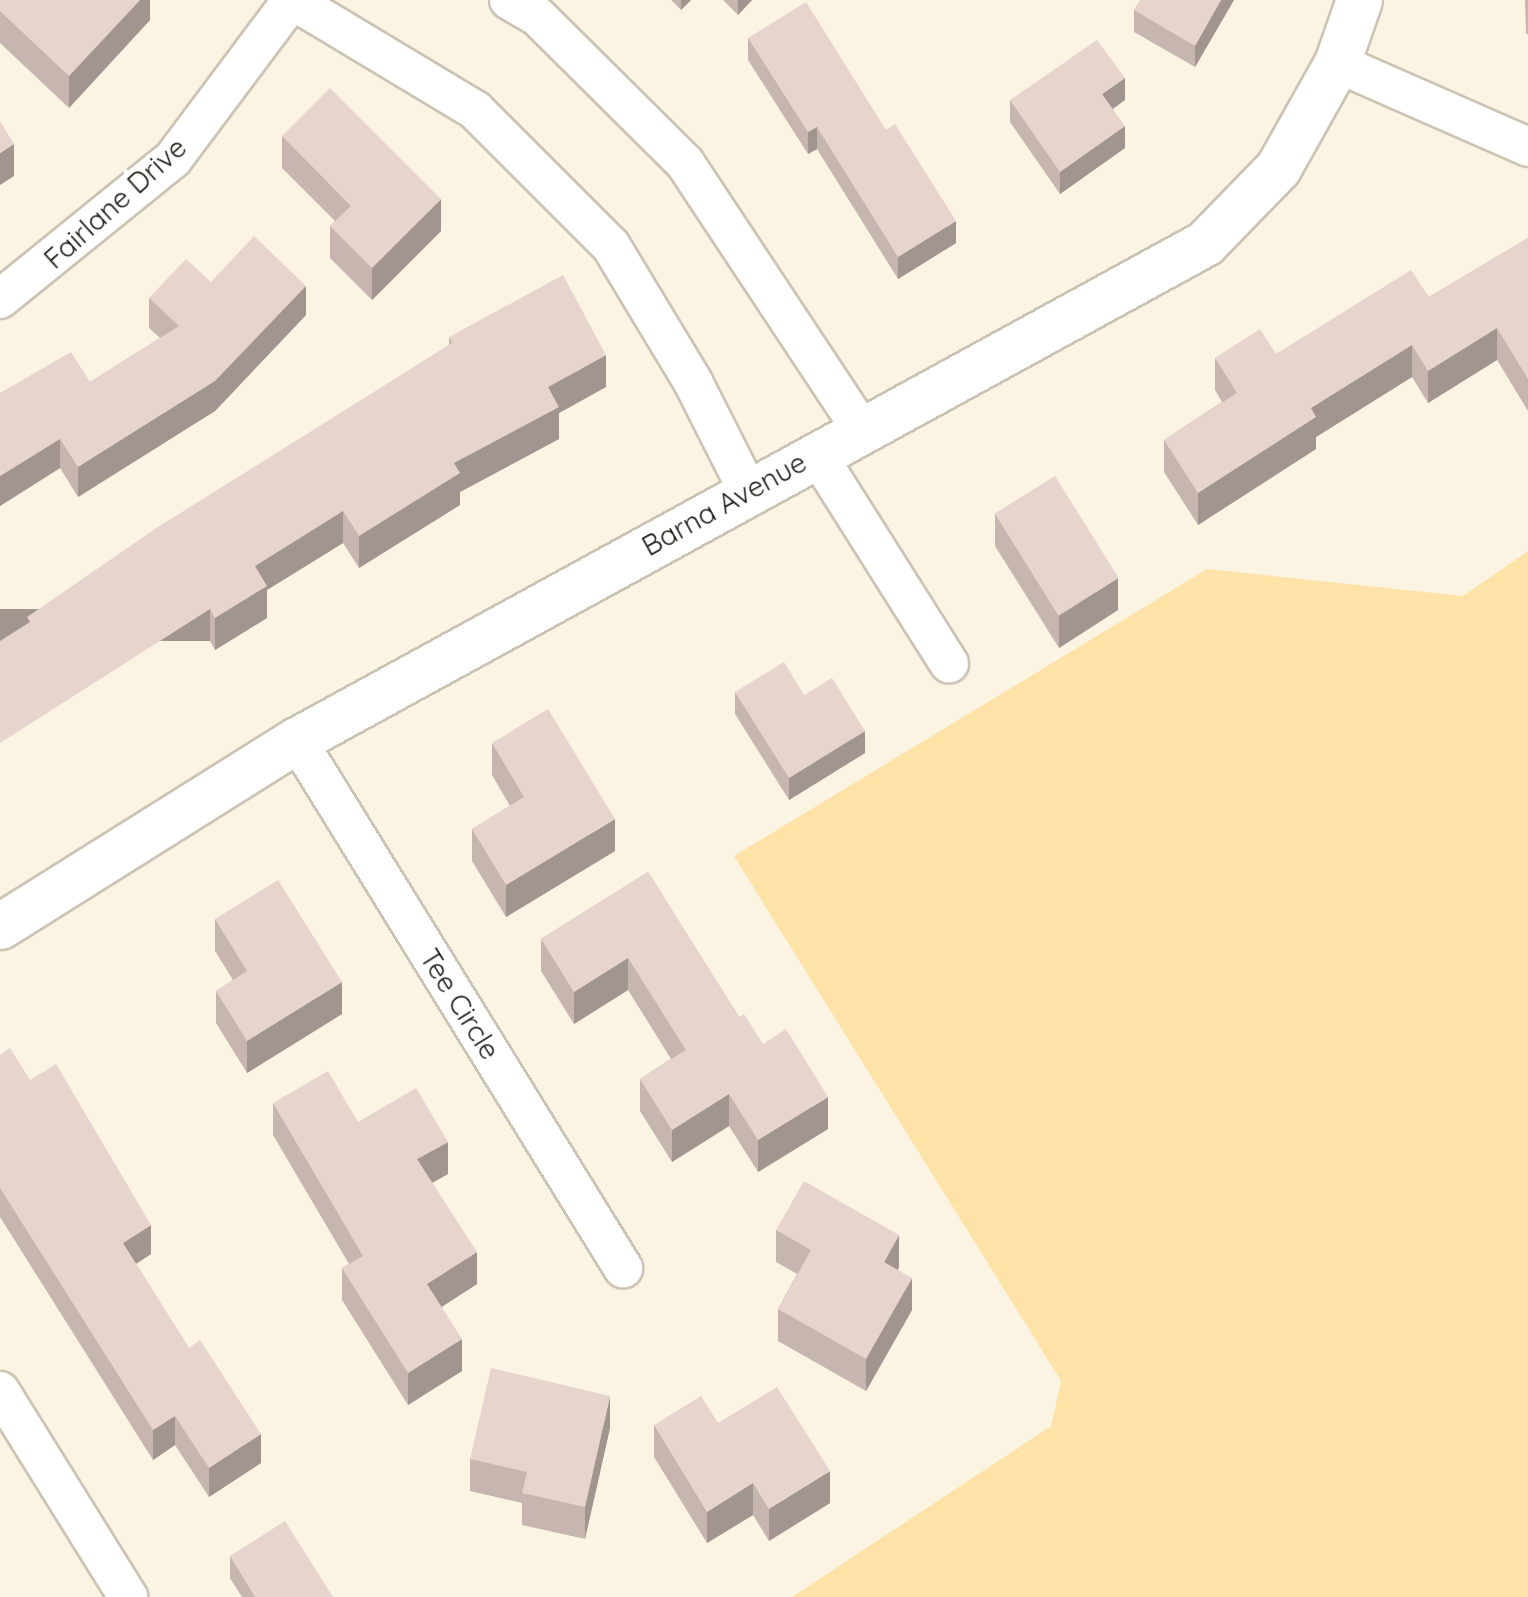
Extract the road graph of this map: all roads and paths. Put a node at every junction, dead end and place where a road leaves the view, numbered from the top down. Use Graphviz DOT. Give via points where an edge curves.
graph roads {
  1 [pos="292,0"];
  2 [pos="509,0"];
  3 [pos="1358,0"];
  4 [pos="1337,63"];
  5 [pos="1528,146"];
  6 [pos="0,299"];
  7 [pos="861,429"];
  8 [pos="816,453"];
  9 [pos="748,491"];
  10 [pos="949,663"];
  11 [pos="297,740"];
  12 [pos="0,926"];
  13 [pos="623,1268"];
  14 [pos="0,1391"];
  15 [pos="128,1597"];
  1 -- 6 [label="street, Fairlane Drive" via="173,159"];
  1 -- 9 [label="street" via="475,110 611,246 693,382"];
  2 -- 7 [label="street" via="537,16 685,163"];
  3 -- 4 [label="street, Barna Avenue"];
  4 -- 5 [label="street"];
  4 -- 7 [label="street, Barna Avenue" via="1278,168 1205,242"];
  7 -- 8 [label="street, Barna Avenue"];
  8 -- 9 [label="street, Barna Avenue"];
  8 -- 10 [label="street"];
  9 -- 11 [label="street, Barna Avenue"];
  11 -- 12 [label="street, Barna Avenue"];
  11 -- 13 [label="street, Tee Circle"];
  14 -- 15 [label="street"];
}
